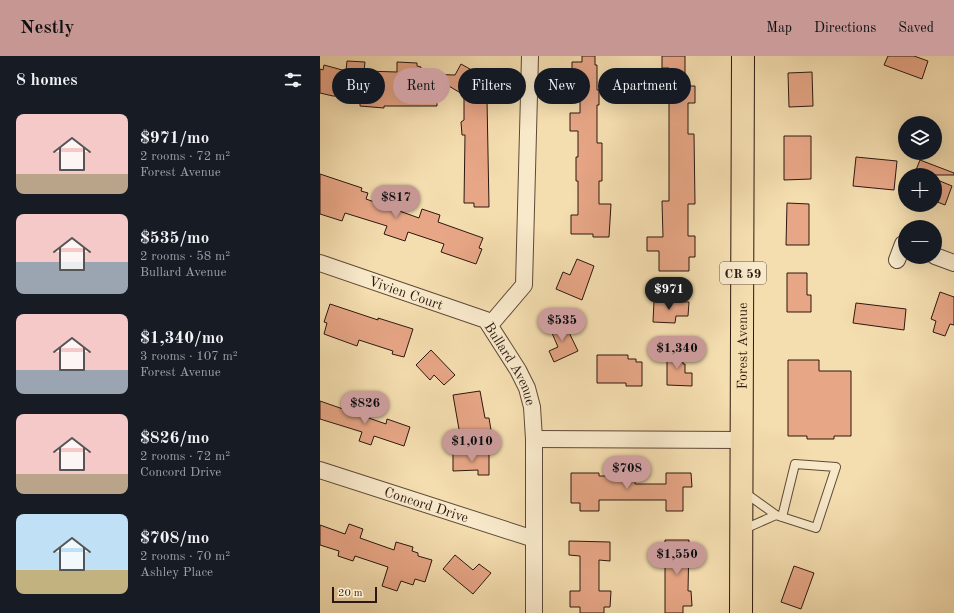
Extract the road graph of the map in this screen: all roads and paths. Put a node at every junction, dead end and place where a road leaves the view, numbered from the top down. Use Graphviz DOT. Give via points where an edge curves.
graph roads {
  1 [pos="530,56"];
  2 [pos="743,56"];
  3 [pos="942,259"];
  4 [pos="320,263"];
  5 [pos="954,263"];
  6 [pos="490,325"];
  7 [pos="534,439"];
  8 [pos="742,440"];
  9 [pos="320,470"];
  10 [pos="742,491"];
  11 [pos="779,516"];
  12 [pos="742,530"];
  13 [pos="534,539"];
  14 [pos="534,613"];
  15 [pos="741,613"];
  1 -- 6 [label="street, Bullard Avenue" via="524,285"];
  2 -- 8 [label="main road, Forest Avenue / CR 59"];
  3 -- 5 [label="street"];
  4 -- 6 [label="street, Vivien Court" via="486,320"];
  6 -- 7 [label="street, Bullard Avenue" via="527,388 532,407"];
  7 -- 8 [label="street"];
  7 -- 13 [label="street, Bullard Avenue"];
  8 -- 10 [label="main road, Forest Avenue / CR 59"];
  9 -- 13 [label="street, Concord Drive"];
  10 -- 11 [label="lane"];
  10 -- 12 [label="main road, Forest Avenue / CR 59"];
  11 -- 11 [label="lane" via="816,528 836,467 795,464"];
  11 -- 12 [label="lane"];
  12 -- 15 [label="main road, Forest Avenue / CR 59"];
  13 -- 14 [label="street, Bullard Avenue"];
}
